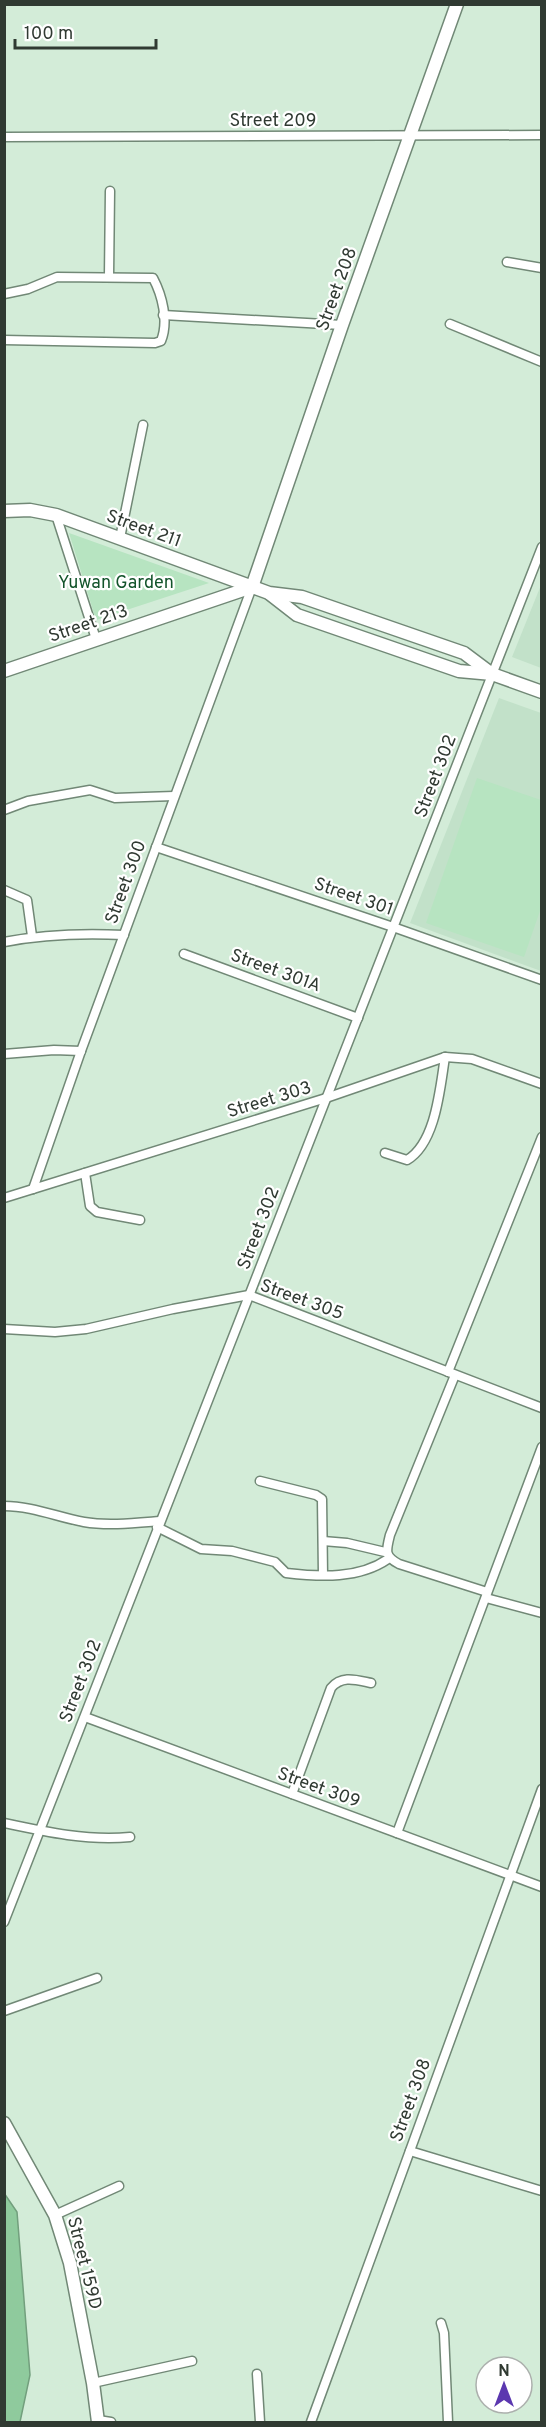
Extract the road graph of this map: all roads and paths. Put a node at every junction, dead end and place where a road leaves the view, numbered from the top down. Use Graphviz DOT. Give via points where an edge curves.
graph roads {
  1 [pos="457,4"];
  2 [pos="542,135"];
  3 [pos="410,136"];
  4 [pos="4,137"];
  5 [pos="110,190"];
  6 [pos="507,262"];
  7 [pos="542,268"];
  8 [pos="109,276"];
  9 [pos="4,294"];
  10 [pos="164,315"];
  11 [pos="450,324"];
  12 [pos="342,325"];
  13 [pos="4,340"];
  14 [pos="542,362"];
  15 [pos="144,425"];
  16 [pos="4,511"];
  17 [pos="56,515"];
  18 [pos="120,538"];
  19 [pos="542,547"];
  20 [pos="252,587"];
  21 [pos="269,593"];
  22 [pos="96,639"];
  23 [pos="4,671"];
  24 [pos="492,674"];
  25 [pos="542,692"];
  26 [pos="174,796"];
  27 [pos="4,810"];
  28 [pos="156,847"];
  29 [pos="4,890"];
  30 [pos="393,927"];
  31 [pos="124,935"];
  32 [pos="32,936"];
  33 [pos="4,942"];
  34 [pos="184,954"];
  35 [pos="542,980"];
  36 [pos="358,1018"];
  37 [pos="81,1051"];
  38 [pos="4,1054"];
  39 [pos="446,1058"];
  40 [pos="542,1084"];
  41 [pos="326,1098"];
  42 [pos="542,1137"];
  43 [pos="385,1154"];
  44 [pos="85,1173"];
  45 [pos="33,1189"];
  46 [pos="4,1198"];
  47 [pos="140,1220"];
  48 [pos="249,1295"];
  49 [pos="4,1329"];
  50 [pos="452,1374"];
  51 [pos="542,1408"];
  52 [pos="542,1448"];
  53 [pos="260,1481"];
  54 [pos="4,1506"];
  55 [pos="159,1524"];
  56 [pos="323,1541"];
  57 [pos="387,1555"];
  58 [pos="323,1575"];
  59 [pos="487,1595"];
  60 [pos="542,1613"];
  61 [pos="371,1683"];
  62 [pos="85,1717"];
  63 [pos="542,1789"];
  64 [pos="292,1794"];
  65 [pos="4,1823"];
  66 [pos="40,1831"];
  67 [pos="398,1833"];
  68 [pos="130,1837"];
  69 [pos="509,1875"];
  70 [pos="542,1887"];
  71 [pos="4,1922"];
  72 [pos="97,1978"];
  73 [pos="4,2011"];
  74 [pos="4,2123"];
  75 [pos="410,2151"];
  76 [pos="118,2186"];
  77 [pos="542,2191"];
  78 [pos="55,2215"];
  79 [pos="441,2323"];
  80 [pos="192,2361"];
  81 [pos="257,2374"];
  82 [pos="93,2383"];
  83 [pos="102,2422"];
  84 [pos="260,2422"];
  85 [pos="311,2422"];
  86 [pos="448,2422"];
  1 -- 3 [label="street, Street 208"];
  2 -- 3 [label="street, Street 209"];
  3 -- 4 [label="street, Street 209"];
  3 -- 12 [label="street, Street 208"];
  5 -- 8 [label="street"];
  6 -- 7 [label="street"];
  8 -- 9 [label="street" via="57,277"];
  8 -- 10 [label="street" via="153,278 160,291"];
  10 -- 12 [label="street"];
  10 -- 13 [label="street" via="163,335 155,344"];
  11 -- 14 [label="street"];
  12 -- 20 [label="street, Street 208"];
  15 -- 18 [label="street"];
  16 -- 17 [label="street, Street 211"];
  17 -- 18 [label="street, Street 211"];
  17 -- 22 [label="street"];
  18 -- 20 [label="street, Street 211"];
  19 -- 24 [label="street, Street 302"];
  20 -- 21 [label="street, Street 211"];
  20 -- 22 [label="street, Street 213"];
  20 -- 26 [label="street, Street 300"];
  21 -- 24 [label="street, Street 211" via="302,597 464,653"];
  21 -- 24 [label="street, Street 211" via="297,615 459,671"];
  22 -- 23 [label="street, Street 213"];
  24 -- 25 [label="street, Street 211"];
  24 -- 30 [label="street, Street 302"];
  26 -- 27 [label="street" via="115,798 90,790 28,801"];
  26 -- 28 [label="street, Street 300"];
  28 -- 30 [label="street, Street 301"];
  28 -- 31 [label="street, Street 300"];
  29 -- 32 [label="street" via="27,900"];
  30 -- 35 [label="street, Street 301"];
  30 -- 36 [label="street, Street 302"];
  31 -- 32 [label="street"];
  31 -- 37 [label="street, Street 300"];
  32 -- 33 [label="street"];
  34 -- 36 [label="street, Street 301A"];
  36 -- 41 [label="street, Street 302"];
  37 -- 38 [label="street"];
  37 -- 45 [label="street, Street 300"];
  39 -- 40 [label="street, Street 303" via="472,1059"];
  39 -- 41 [label="street, Street 303"];
  39 -- 43 [label="street" via="436,1112 417,1154 407,1160"];
  41 -- 44 [label="street, Street 303"];
  41 -- 48 [label="street, Street 302"];
  42 -- 50 [label="street"];
  44 -- 45 [label="street, Street 303"];
  44 -- 47 [label="street" via="90,1206 97,1212"];
  45 -- 46 [label="street, Street 303"];
  48 -- 49 [label="street, Street 305" via="86,1329"];
  48 -- 50 [label="street, Street 305"];
  48 -- 55 [label="street, Street 302"];
  50 -- 51 [label="street, Street 305"];
  50 -- 57 [label="street" via="390,1535"];
  52 -- 59 [label="street"];
  53 -- 56 [label="street" via="322,1499"];
  54 -- 55 [label="street" via="84,1522"];
  55 -- 58 [label="street" via="201,1549 232,1551 268,1560 286,1573"];
  55 -- 62 [label="street, Street 302"];
  56 -- 57 [label="street" via="347,1543"];
  56 -- 58 [label="street"];
  57 -- 58 [label="street" via="374,1568 359,1574"];
  57 -- 59 [label="street" via="399,1564"];
  59 -- 60 [label="street"];
  59 -- 67 [label="street"];
  61 -- 64 [label="street" via="344,1679 331,1688"];
  62 -- 64 [label="street, Street 309"];
  62 -- 66 [label="street, Street 302"];
  63 -- 69 [label="street, Street 308"];
  64 -- 67 [label="street, Street 309"];
  65 -- 66 [label="street"];
  66 -- 68 [label="street" via="107,1839"];
  66 -- 71 [label="street, Street 302"];
  67 -- 69 [label="street, Street 309"];
  69 -- 70 [label="street, Street 309"];
  69 -- 75 [label="street, Street 308"];
  72 -- 73 [label="street"];
  74 -- 78 [label="street, Street 159D"];
  75 -- 77 [label="street"];
  75 -- 85 [label="street, Street 308"];
  76 -- 78 [label="street"];
  78 -- 82 [label="street, Street 159D" via="70,2263"];
  79 -- 86 [label="street"];
  80 -- 82 [label="street"];
  81 -- 84 [label="street"];
  82 -- 83 [label="street, Street 159D"];
}
